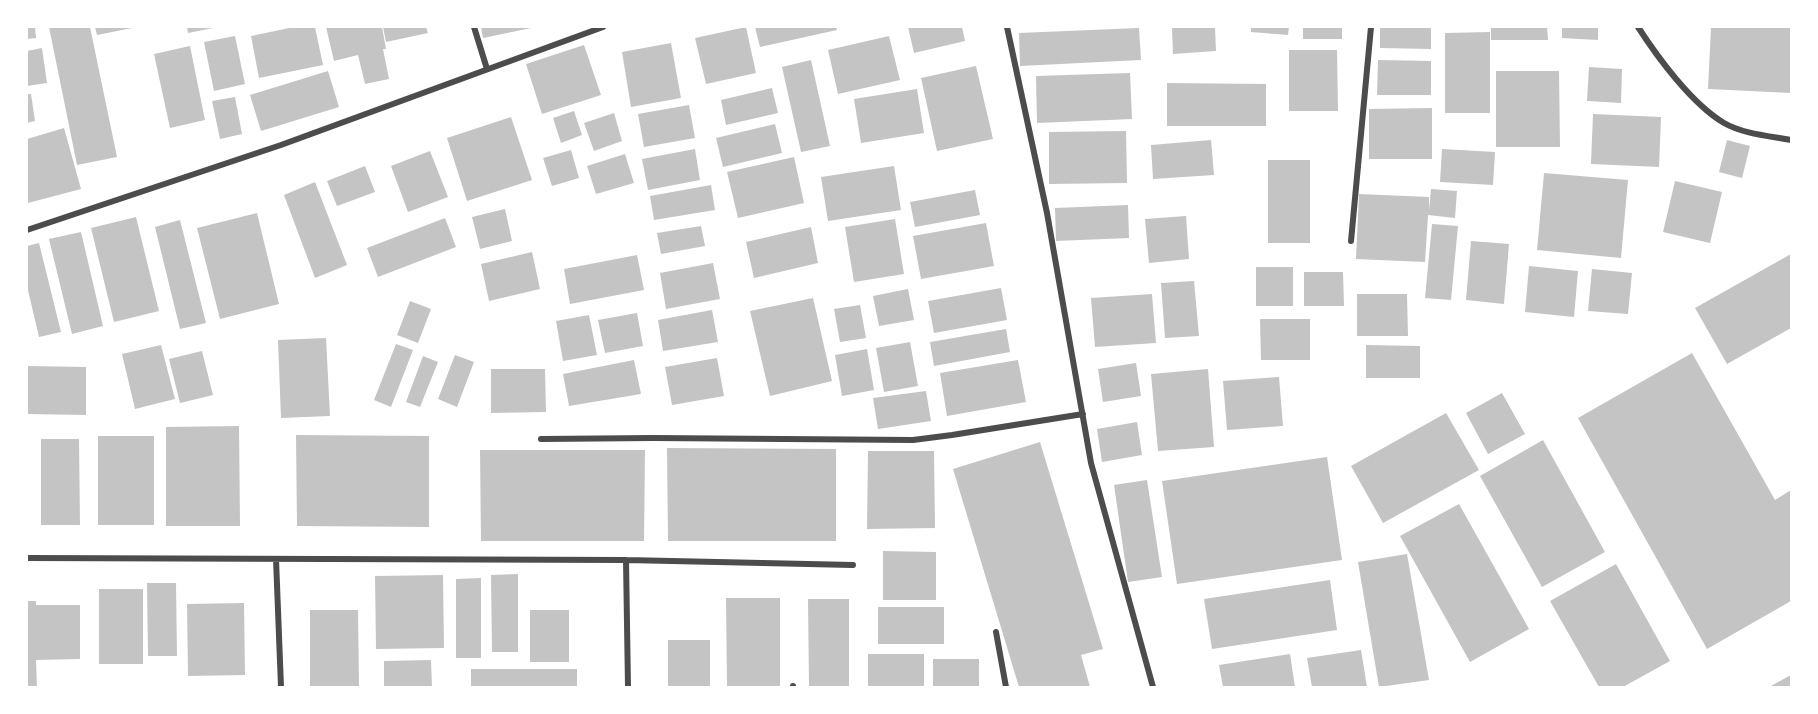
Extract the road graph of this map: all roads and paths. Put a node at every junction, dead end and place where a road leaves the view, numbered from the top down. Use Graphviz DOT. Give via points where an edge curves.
graph roads {
  1 [pos="474,27"];
  2 [pos="603,27"];
  3 [pos="1007,27"];
  4 [pos="1371,27"];
  5 [pos="1638,27"];
  6 [pos="487,69"];
  7 [pos="1791,140"];
  8 [pos="27,230"];
  9 [pos="1351,241"];
  10 [pos="1083,414"];
  11 [pos="541,439"];
  12 [pos="27,558"];
  13 [pos="276,559"];
  14 [pos="626,560"];
  15 [pos="853,565"];
  16 [pos="996,632"];
  17 [pos="281,687"];
  18 [pos="628,687"];
  19 [pos="1006,687"];
  20 [pos="1154,687"];
  1 -- 6 [label="street"];
  2 -- 6 [label="street"];
  3 -- 10 [label="street" via="1047,213"];
  4 -- 9 [label="street"];
  5 -- 7 [label="street" via="1653,51 1702,107 1725,124"];
  6 -- 8 [label="street" via="281,145"];
  10 -- 11 [label="street" via="914,440"];
  10 -- 20 [label="street" via="1091,463"];
  12 -- 13 [label="street"];
  13 -- 14 [label="street"];
  13 -- 17 [label="street"];
  14 -- 15 [label="street"];
  14 -- 18 [label="street"];
  16 -- 19 [label="street"];
}
